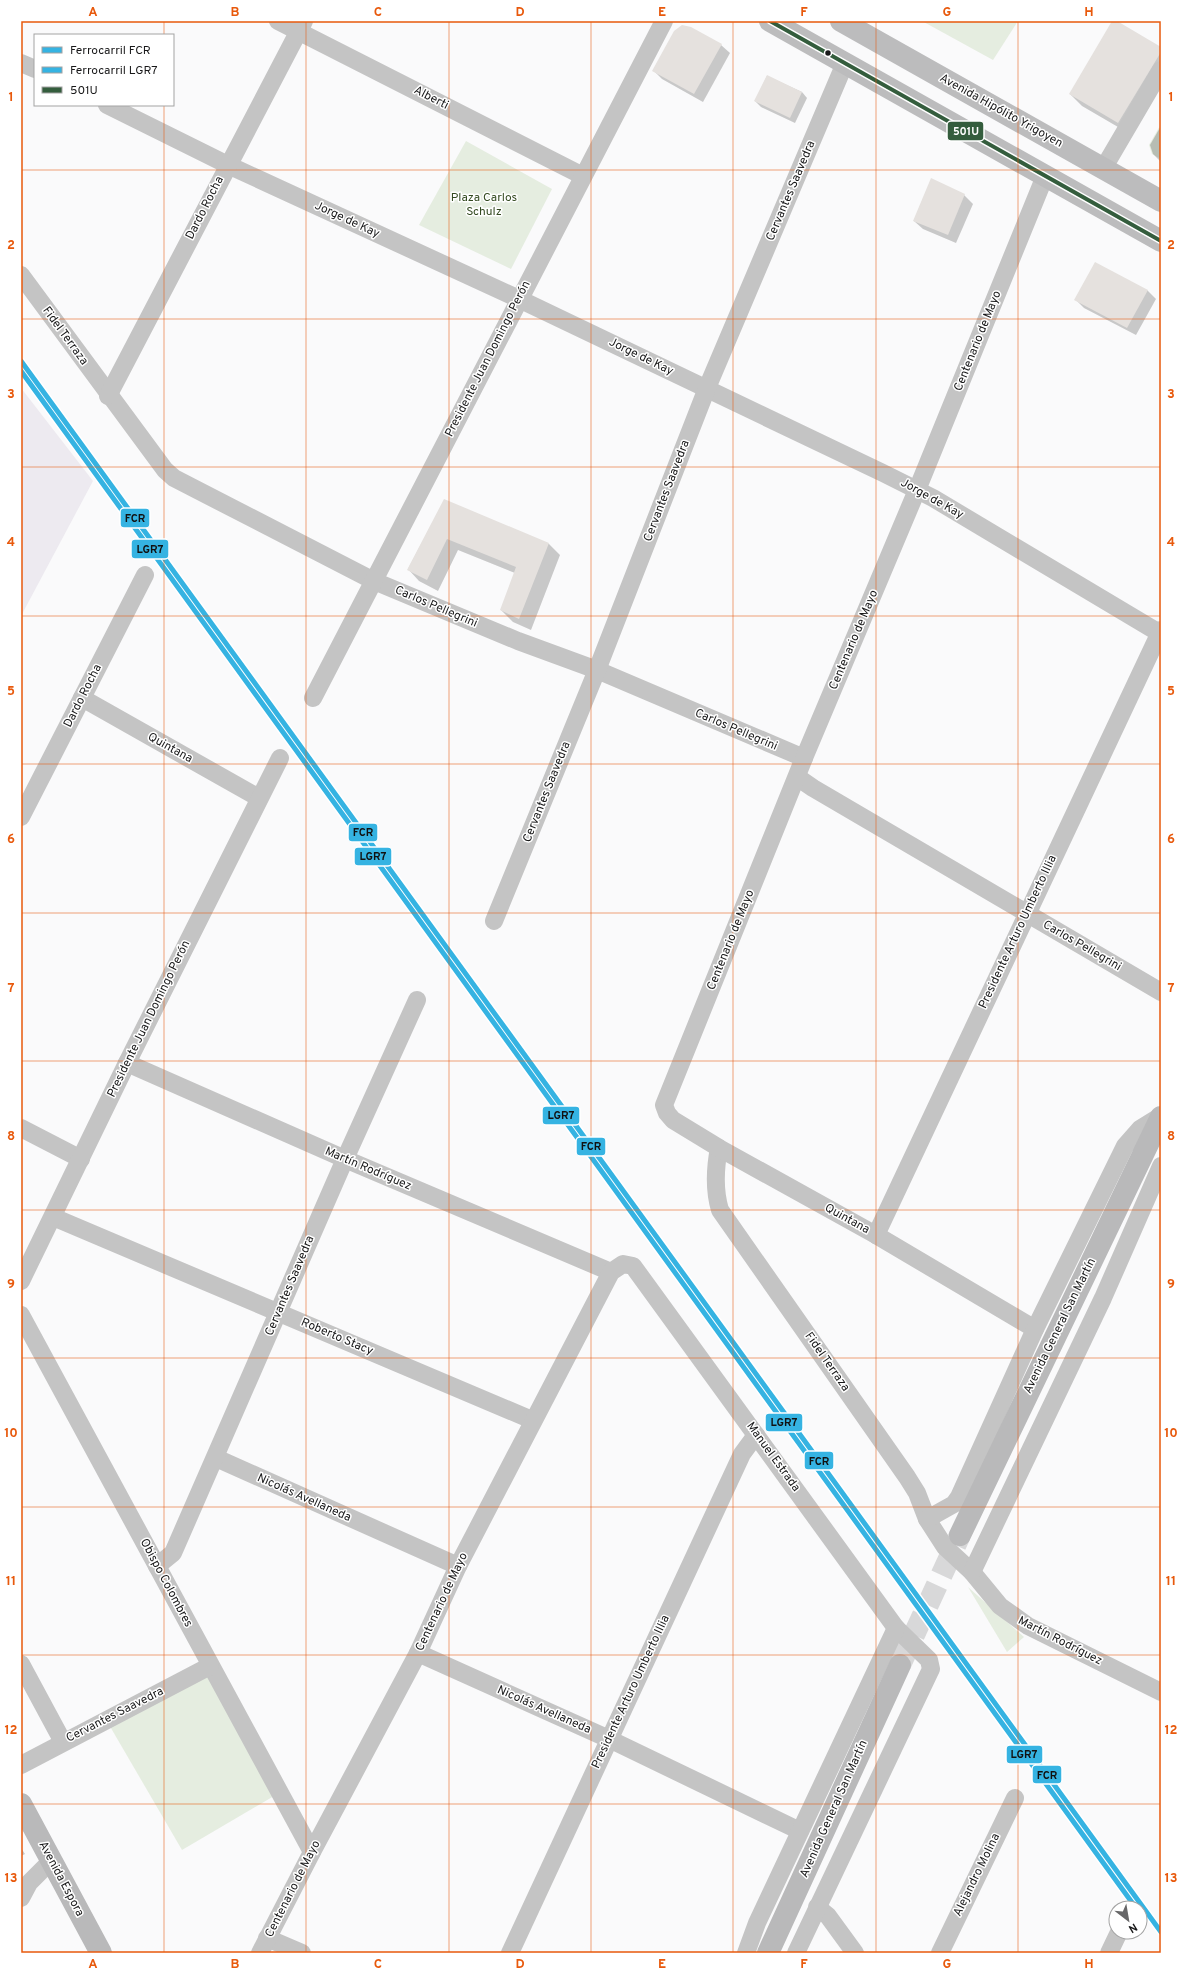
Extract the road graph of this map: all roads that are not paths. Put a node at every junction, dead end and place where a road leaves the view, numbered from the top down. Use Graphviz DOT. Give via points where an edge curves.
graph roads {
  1 [pos="278,21"];
  2 [pos="664,21"];
  3 [pos="770,21"];
  4 [pos="841,21"];
  5 [pos="301,26"];
  6 [pos="21,62"];
  7 [pos="845,62"];
  8 [pos="34,68"];
  9 [pos="1161,70"];
  10 [pos="109,106"];
  11 [pos="228,165"];
  12 [pos="1103,168"];
  13 [pos="584,176"];
  14 [pos="1045,176"];
  15 [pos="1161,201"];
  16 [pos="1161,241"];
  17 [pos="21,275"];
  18 [pos="519,299"];
  19 [pos="707,388"];
  20 [pos="108,396"];
  21 [pos="917,490"];
  22 [pos="145,575"];
  23 [pos="374,581"];
  24 [pos="1161,632"];
  25 [pos="597,670"];
  26 [pos="82,698"];
  27 [pos="313,698"];
  28 [pos="280,758"];
  29 [pos="804,758"];
  30 [pos="797,777"];
  31 [pos="259,798"];
  32 [pos="21,817"];
  33 [pos="1027,914"];
  34 [pos="494,921"];
  35 [pos="1161,992"];
  36 [pos="417,1000"];
  37 [pos="127,1063"];
  38 [pos="664,1105"];
  39 [pos="1161,1116"];
  40 [pos="21,1128"];
  41 [pos="717,1155"];
  42 [pos="81,1159"];
  43 [pos="344,1160"];
  44 [pos="1161,1166"];
  45 [pos="53,1217"];
  46 [pos="876,1235"];
  47 [pos="611,1272"];
  48 [pos="21,1281"];
  49 [pos="278,1313"];
  50 [pos="21,1315"];
  51 [pos="1036,1329"];
  52 [pos="532,1420"];
  53 [pos="756,1435"];
  54 [pos="216,1458"];
  55 [pos="927,1520"];
  56 [pos="960,1535"];
  57 [pos="955,1558"];
  58 [pos="157,1566"];
  59 [pos="458,1566"];
  60 [pos="972,1572"];
  61 [pos="896,1628"];
  62 [pos="418,1653"];
  63 [pos="21,1664"];
  64 [pos="900,1665"];
  65 [pos="210,1666"];
  66 [pos="1161,1692"];
  67 [pos="609,1739"];
  68 [pos="63,1742"];
  69 [pos="21,1765"];
  70 [pos="1015,1798"];
  71 [pos="21,1804"];
  72 [pos="800,1831"];
  73 [pos="312,1852"];
  74 [pos="52,1861"];
  75 [pos="21,1898"];
  76 [pos="817,1907"];
  77 [pos="1115,1940"];
  78 [pos="264,1946"];
  79 [pos="101,1953"];
  80 [pos="302,1953"];
  81 [pos="510,1953"];
  82 [pos="746,1953"];
  83 [pos="768,1953"];
  84 [pos="796,1953"];
  85 [pos="855,1953"];
  86 [pos="940,1953"];
  87 [pos="1109,1953"];
  1 -- 5 [label="street, Alberti"];
  2 -- 13 [label="street, Presidente Juan Domingo Perón"];
  3 -- 7 [label="main road"];
  4 -- 12 [label="main road, Avenida Hipólito Yrigoyen"];
  5 -- 11 [label="street, Dardo Rocha"];
  5 -- 13 [label="street, Alberti"];
  6 -- 8 [label="street"];
  7 -- 14 [label="main road"];
  7 -- 19 [label="street, Cervantes Saavedra"];
  9 -- 12 [label="street"];
  10 -- 11 [label="street, Jorge de Kay"];
  11 -- 18 [label="street, Jorge de Kay"];
  11 -- 20 [label="street, Dardo Rocha"];
  12 -- 15 [label="main road, Avenida Hipólito Yrigoyen"];
  13 -- 18 [label="street, Presidente Juan Domingo Perón"];
  14 -- 16 [label="main road"];
  14 -- 21 [label="street, Centenario de Mayo"];
  17 -- 20 [label="street, Fidel Terraza"];
  18 -- 19 [label="street, Jorge de Kay"];
  18 -- 23 [label="street, Presidente Juan Domingo Perón"];
  19 -- 21 [label="street, Jorge de Kay"];
  19 -- 25 [label="street, Cervantes Saavedra"];
  20 -- 23 [label="street, Carlos Pellegrini" via="174,478"];
  21 -- 24 [label="street, Jorge de Kay"];
  21 -- 29 [label="street, Centenario de Mayo"];
  22 -- 26 [label="street, Dardo Rocha"];
  23 -- 25 [label="street, Carlos Pellegrini" via="518,641"];
  23 -- 27 [label="street, Presidente Juan Domingo Perón"];
  24 -- 33 [label="street, Presidente Arturo Umberto Illia"];
  25 -- 29 [label="street, Carlos Pellegrini"];
  25 -- 34 [label="street, Cervantes Saavedra"];
  26 -- 31 [label="street, Quintana"];
  26 -- 32 [label="street, Dardo Rocha"];
  28 -- 31 [label="street, Presidente Juan Domingo Perón"];
  29 -- 30 [label="street, Centenario de Mayo"];
  30 -- 33 [label="street, Carlos Pellegrini"];
  30 -- 38 [label="street, Centenario de Mayo"];
  31 -- 37 [label="street, Presidente Juan Domingo Perón"];
  33 -- 35 [label="street, Carlos Pellegrini"];
  33 -- 46 [label="street, Presidente Arturo Umberto Illia"];
  36 -- 43 [label="street, Cervantes Saavedra"];
  37 -- 42 [label="street, Presidente Juan Domingo Perón"];
  37 -- 43 [label="street, Martín Rodríguez"];
  38 -- 41 [label="street, Quintana" via="673,1120"];
  39 -- 51 [label="street" via="1140,1129 1124,1146"];
  39 -- 56 [label="main road, Avenida General San Martín"];
  40 -- 42 [label="street"];
  41 -- 46 [label="street, Quintana"];
  41 -- 55 [label="street, Fidel Terraza" via="716,1189 720,1210 907,1477 917,1493"];
  42 -- 45 [label="street, Presidente Juan Domingo Perón"];
  43 -- 47 [label="street, Martín Rodríguez"];
  43 -- 49 [label="street, Cervantes Saavedra"];
  44 -- 60 [label="street" via="1103,1298"];
  45 -- 48 [label="street, Presidente Juan Domingo Perón"];
  45 -- 49 [label="street, Roberto Stacy"];
  46 -- 51 [label="street, Quintana"];
  47 -- 52 [label="street, Centenario de Mayo"];
  47 -- 53 [label="street, Manuel Estrada" via="623,1264 633,1266"];
  49 -- 52 [label="street, Roberto Stacy"];
  49 -- 54 [label="street, Cervantes Saavedra"];
  50 -- 58 [label="street, Obispo Colombres"];
  51 -- 55 [label="street" via="959,1497 954,1504"];
  52 -- 59 [label="street, Centenario de Mayo"];
  53 -- 61 [label="street, Manuel Estrada"];
  53 -- 67 [label="street, Presidente Arturo Umberto Illia" via="742,1454"];
  54 -- 58 [label="street, Cervantes Saavedra" via="173,1553"];
  54 -- 59 [label="street, Nicolás Avellaneda"];
  55 -- 57 [label="street, Fidel Terraza"];
  57 -- 60 [label="street, Martín Rodríguez"];
  58 -- 65 [label="street, Obispo Colombres"];
  59 -- 62 [label="street, Centenario de Mayo"];
  60 -- 66 [label="street, Martín Rodríguez" via="989,1594 1015,1618"];
  61 -- 72 [label="street"];
  61 -- 76 [label="street, Manuel Estrada" via="929,1660 931,1669"];
  62 -- 67 [label="street, Nicolás Avellaneda"];
  62 -- 73 [label="street, Centenario de Mayo"];
  63 -- 68 [label="street"];
  64 -- 83 [label="main road, Avenida General San Martín"];
  65 -- 68 [label="street, Cervantes Saavedra"];
  65 -- 73 [label="street, Obispo Colombres"];
  67 -- 72 [label="street, Nicolás Avellaneda"];
  67 -- 81 [label="street, Presidente Arturo Umberto Illia"];
  68 -- 69 [label="street, Cervantes Saavedra"];
  70 -- 86 [label="street, Alejandro Molina"];
  71 -- 74 [label="main road, Avenida Espora"];
  72 -- 82 [label="street" via="757,1923"];
  73 -- 78 [label="street, Centenario de Mayo"];
  74 -- 75 [label="street" via="29,1883"];
  74 -- 79 [label="main road, Avenida Espora"];
  76 -- 84 [label="street, Manuel Estrada"];
  76 -- 85 [label="street" via="828,1916"];
  77 -- 87 [label="street"];
  78 -- 80 [label="street"];
}
